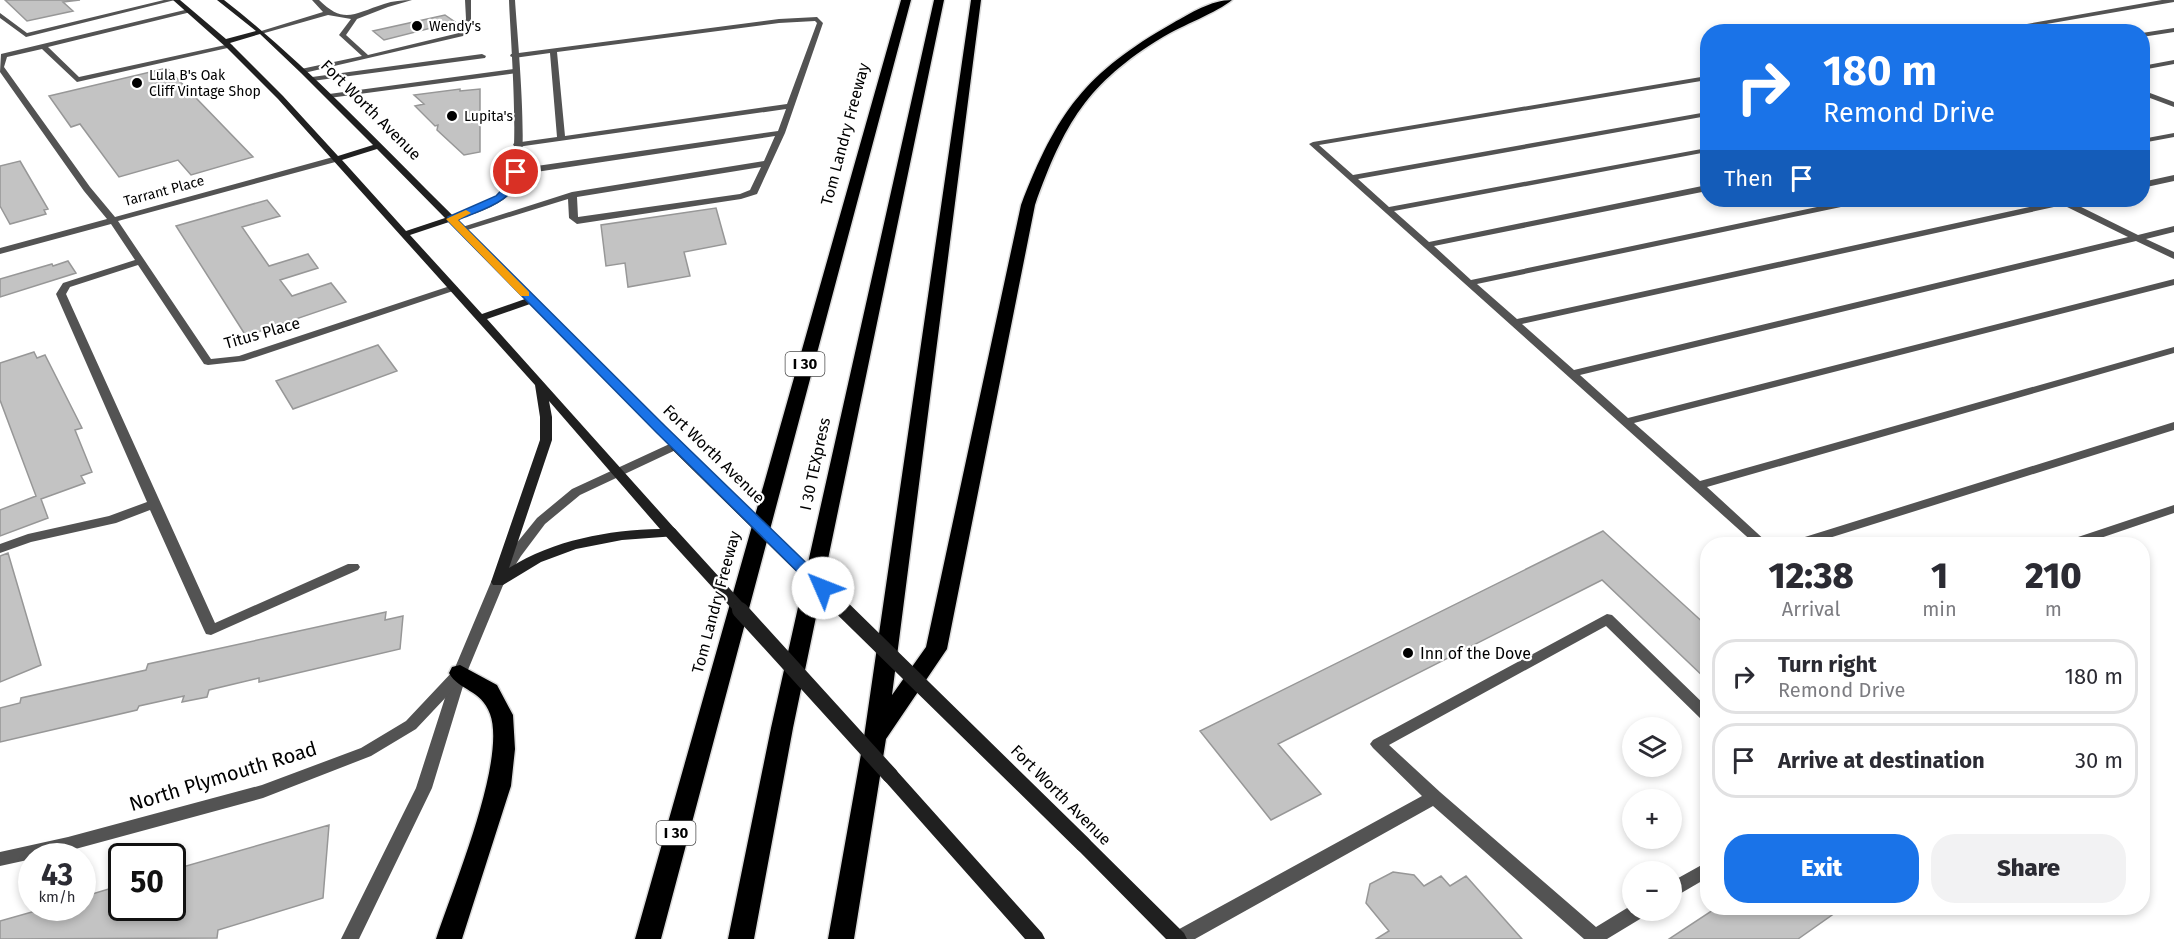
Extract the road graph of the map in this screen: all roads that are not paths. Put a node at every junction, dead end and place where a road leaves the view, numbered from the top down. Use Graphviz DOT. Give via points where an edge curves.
graph roads {
  1 [pos="174,0"];
  2 [pos="220,0"];
  3 [pos="315,0"];
  4 [pos="409,0"];
  5 [pos="468,0"];
  6 [pos="512,0"];
  7 [pos="906,0"];
  8 [pos="939,0"];
  9 [pos="976,0"];
  10 [pos="1227,0"];
  11 [pos="2173,0"];
  12 [pos="189,11"];
  13 [pos="328,13"];
  14 [pos="0,15"];
  15 [pos="355,18"];
  16 [pos="2028,24"];
  17 [pos="2174,30"];
  18 [pos="261,32"];
  19 [pos="2150,34"];
  20 [pos="227,44"];
  21 [pos="43,46"];
  22 [pos="553,50"];
  23 [pos="482,56"];
  24 [pos="514,56"];
  25 [pos="367,57"];
  26 [pos="2174,62"];
  27 [pos="2150,66"];
  28 [pos="514,70"];
  29 [pos="304,71"];
  30 [pos="312,79"];
  31 [pos="1700,79"];
  32 [pos="2150,95"];
  33 [pos="329,96"];
  34 [pos="2174,97"];
  35 [pos="2160,99"];
  36 [pos="2150,101"];
  37 [pos="2174,105"];
  38 [pos="791,106"];
  39 [pos="1700,115"];
  40 [pos="781,133"];
  41 [pos="2174,135"];
  42 [pos="561,139"];
  43 [pos="2150,140"];
  44 [pos="517,145"];
  45 [pos="380,146"];
  46 [pos="1700,151"];
  47 [pos="336,159"];
  48 [pos="768,163"];
  49 [pos="516,172"];
  50 [pos="1352,178"];
  51 [pos="2174,178"];
  52 [pos="2150,183"];
  53 [pos="1700,189"];
  54 [pos="572,195"];
  55 [pos="1827,207"];
  56 [pos="2033,207"];
  57 [pos="2073,207"];
  58 [pos="1388,210"];
  59 [pos="112,219"];
  60 [pos="451,219"];
  61 [pos="461,229"];
  62 [pos="2174,229"];
  63 [pos="405,234"];
  64 [pos="2136,237"];
  65 [pos="1426,244"];
  66 [pos="0,251"];
  67 [pos="2174,256"];
  68 [pos="139,262"];
  69 [pos="2174,282"];
  70 [pos="1469,283"];
  71 [pos="453,288"];
  72 [pos="531,300"];
  73 [pos="481,318"];
  74 [pos="1514,323"];
  75 [pos="2174,350"];
  76 [pos="1571,374"];
  77 [pos="540,384"];
  78 [pos="1625,422"];
  79 [pos="2174,426"];
  80 [pos="676,445"];
  81 [pos="619,472"];
  82 [pos="1697,486"];
  83 [pos="154,504"];
  84 [pos="2174,509"];
  85 [pos="671,533"];
  86 [pos="1755,537"];
  87 [pos="1819,537"];
  88 [pos="2092,537"];
  89 [pos="0,549"];
  90 [pos="353,567"];
  91 [pos="498,582"];
  92 [pos="460,673"];
  93 [pos="1700,709"];
  94 [pos="875,737"];
  95 [pos="1434,797"];
  96 [pos="0,859"];
  97 [pos="1700,872"];
  98 [pos="1682,884"];
  99 [pos="1622,920"];
  100 [pos="350,939"];
  101 [pos="450,939"];
  102 [pos="648,939"];
  103 [pos="741,939"];
  104 [pos="841,939"];
  105 [pos="1036,939"];
  106 [pos="1178,939"];
  1 -- 12 [label="main road"];
  1 -- 14 [label="street" via="26,35"];
  2 -- 18 [label="main road, Fort Worth Avenue"];
  3 -- 13 [label="street"];
  4 -- 15 [label="street"];
  5 -- 25 [label="street" via="470,18 461,35"];
  6 -- 24 [label="street"];
  7 -- 102 [label="highway, Tom Landry Freeway / I 30"];
  8 -- 103 [label="highway, I 30 TEXpress" via="782,728"];
  9 -- 94 [label="highway"];
  10 -- 94 [label="highway" via="1164,32 1122,61 1091,88 1066,119 1047,154 1028,205 936,649"];
  11 -- 16 [label="street"];
  12 -- 20 [label="main road"];
  12 -- 21 [label="street"];
  13 -- 15 [label="street"];
  13 -- 18 [label="street"];
  15 -- 25 [label="street" via="342,35"];
  17 -- 19 [label="street"];
  18 -- 20 [label="main road"];
  18 -- 29 [label="main road, Fort Worth Avenue"];
  20 -- 21 [label="street" via="77,80"];
  20 -- 47 [label="main road"];
  21 -- 59 [label="street, Titus Place" via="3,56 0,67"];
  22 -- 24 [label="street"];
  22 -- 38 [label="street" via="817,19 820,23"];
  22 -- 42 [label="street"];
  23 -- 30 [label="street"];
  24 -- 28 [label="street"];
  25 -- 29 [label="street"];
  26 -- 27 [label="street"];
  28 -- 33 [label="street"];
  28 -- 44 [label="street"];
  29 -- 30 [label="main road, Fort Worth Avenue"];
  30 -- 33 [label="main road, Fort Worth Avenue"];
  31 -- 50 [label="street" via="1313,144"];
  32 -- 35 [label="street"];
  33 -- 45 [label="main road, Fort Worth Avenue"];
  34 -- 35 [label="street"];
  35 -- 36 [label="street"];
  35 -- 37 [label="street"];
  38 -- 40 [label="street"];
  38 -- 42 [label="street"];
  39 -- 50 [label="street"];
  40 -- 48 [label="street"];
  40 -- 49 [label="street"];
  41 -- 43 [label="street"];
  42 -- 44 [label="street"];
  44 -- 49 [label="street"];
  45 -- 47 [label="main road"];
  45 -- 60 [label="main road, Fort Worth Avenue"];
  46 -- 58 [label="street"];
  47 -- 59 [label="street, Tarrant Place"];
  47 -- 63 [label="main road"];
  48 -- 54 [label="street"];
  48 -- 54 [label="street" via="754,192 741,196 577,221"];
  49 -- 60 [label="street" via="514,183 500,198"];
  50 -- 58 [label="street"];
  51 -- 52 [label="street"];
  53 -- 65 [label="street"];
  54 -- 61 [label="street"];
  55 -- 70 [label="street"];
  56 -- 74 [label="street"];
  57 -- 64 [label="street"];
  58 -- 65 [label="street"];
  59 -- 66 [label="street, Tarrant Place"];
  59 -- 68 [label="street, Titus Place"];
  60 -- 61 [label="main road, Fort Worth Avenue"];
  60 -- 63 [label="main road"];
  61 -- 72 [label="main road, Fort Worth Avenue"];
  62 -- 64 [label="street"];
  63 -- 71 [label="main road"];
  64 -- 67 [label="street"];
  64 -- 76 [label="street"];
  65 -- 70 [label="street"];
  68 -- 71 [label="street, Titus Place" via="208,362 240,359"];
  68 -- 83 [label="street" via="66,285 61,294"];
  69 -- 78 [label="street"];
  70 -- 74 [label="street"];
  71 -- 73 [label="main road"];
  72 -- 73 [label="main road"];
  72 -- 80 [label="main road, Fort Worth Avenue"];
  73 -- 77 [label="main road"];
  74 -- 76 [label="street"];
  75 -- 82 [label="street"];
  76 -- 78 [label="street"];
  77 -- 81 [label="main road"];
  77 -- 91 [label="main road" via="546,440"];
  78 -- 82 [label="street"];
  79 -- 87 [label="street"];
  80 -- 81 [label="street, North Plymouth Road"];
  80 -- 106 [label="main road, Fort Worth Avenue, bridge"];
  81 -- 85 [label="main road"];
  81 -- 91 [label="street, North Plymouth Road" via="576,492 541,521"];
  82 -- 86 [label="street"];
  83 -- 89 [label="street" via="112,520 28,538"];
  83 -- 90 [label="street" via="211,630"];
  84 -- 88 [label="street"];
  85 -- 91 [label="main road" via="641,533 583,542 542,556"];
  85 -- 105 [label="main road, bridge"];
  91 -- 92 [label="street, North Plymouth Road"];
  92 -- 96 [label="street, North Plymouth Road" via="411,726 366,752 263,790"];
  92 -- 100 [label="street" via="424,788"];
  92 -- 101 [label="highway" via="489,691 502,715 504,749 499,786"];
  93 -- 95 [label="street" via="1607,619 1378,744"];
  94 -- 104 [label="highway"];
  95 -- 99 [label="street" via="1595,937"];
  95 -- 106 [label="street"];
  97 -- 98 [label="street"];
}
